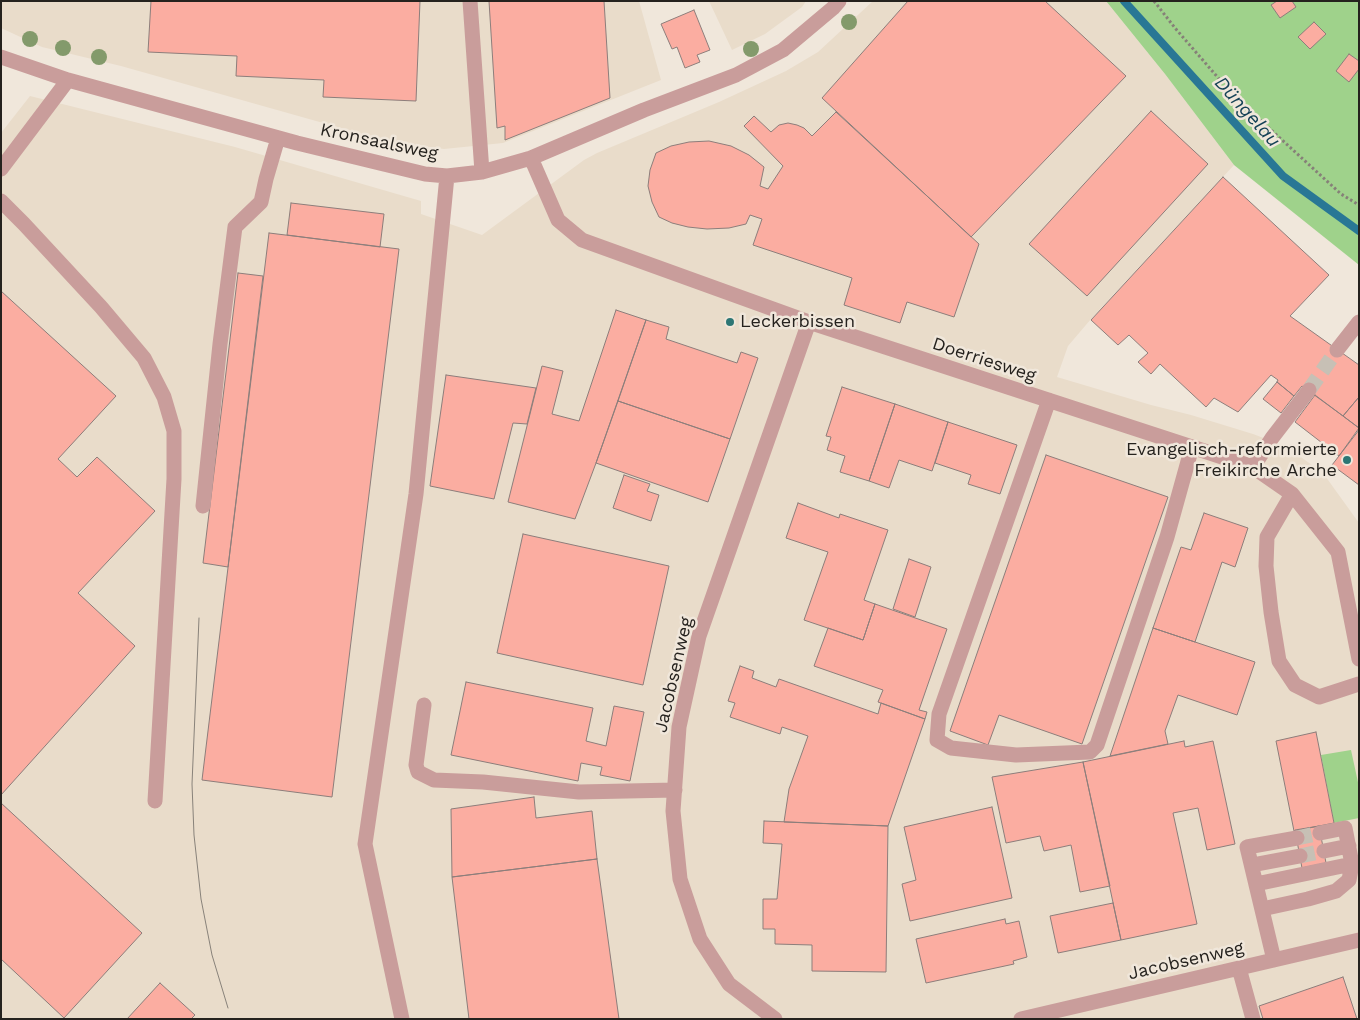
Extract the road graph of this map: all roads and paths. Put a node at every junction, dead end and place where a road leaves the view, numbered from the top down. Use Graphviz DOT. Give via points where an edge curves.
graph roads {
  1 [pos="470,1"];
  2 [pos="838,1"];
  3 [pos="1154,1"];
  4 [pos="1,58"];
  5 [pos="68,80"];
  6 [pos="278,138"];
  7 [pos="531,158"];
  8 [pos="1,169"];
  9 [pos="482,172"];
  10 [pos="447,176"];
  11 [pos="1,201"];
  12 [pos="1359,205"];
  13 [pos="809,322"];
  14 [pos="1359,322"];
  15 [pos="1337,350"];
  16 [pos="1309,390"];
  17 [pos="1049,400"];
  18 [pos="1192,447"];
  19 [pos="1253,467"];
  20 [pos="1292,494"];
  21 [pos="203,506"];
  22 [pos="1359,659"];
  23 [pos="1359,684"];
  24 [pos="424,705"];
  25 [pos="675,790"];
  26 [pos="155,801"];
  27 [pos="1320,833"];
  28 [pos="1297,838"];
  29 [pos="1349,846"];
  30 [pos="1324,851"];
  31 [pos="1300,856"];
  32 [pos="1352,864"];
  33 [pos="1252,865"];
  34 [pos="1256,884"];
  35 [pos="1262,909"];
  36 [pos="1359,940"];
  37 [pos="1274,960"];
  38 [pos="1238,968"];
  39 [pos="1029,1018"];
  40 [pos="402,1019"];
  41 [pos="775,1019"];
  42 [pos="1253,1019"];
  1 -- 9 [label="street"];
  2 -- 7 [label="street, Kronsaalsweg" via="834,8 783,50 736,75"];
  3 -- 12 [label="path" via="1233,95 1341,194"];
  4 -- 5 [label="street, Kronsaalsweg"];
  5 -- 6 [label="street, Kronsaalsweg"];
  5 -- 8 [label="street"];
  6 -- 10 [label="street, Kronsaalsweg" via="425,174"];
  6 -- 21 [label="street" via="261,202 235,227"];
  7 -- 9 [label="street, Kronsaalsweg"];
  7 -- 13 [label="street, Doerriesweg" via="558,220 582,240"];
  9 -- 10 [label="street, Kronsaalsweg"];
  10 -- 40 [label="street" via="416,494 364,844"];
  11 -- 26 [label="street" via="144,358 164,397 174,431 174,480"];
  13 -- 17 [label="street, Doerriesweg"];
  13 -- 25 [label="street, Jacobsenweg" via="699,636 679,727"];
  14 -- 15 [label="street"];
  16 -- 19 [label="street"];
  17 -- 18 [label="street, Doerriesweg"];
  17 -- 18 [label="street" via="939,714 937,740 951,748 1016,756 1090,752 1097,745 1167,537"];
  18 -- 19 [label="street, Doerriesweg"];
  19 -- 20 [label="street, Doerriesweg"];
  20 -- 22 [label="street, Doerriesweg" via="1338,552"];
  20 -- 23 [label="street" via="1267,537 1266,566 1279,661 1294,685 1319,698"];
  24 -- 25 [label="street" via="416,765 418,772 434,780 579,792"];
  25 -- 41 [label="street, Jacobsenweg" via="680,879 700,940 729,984"];
  27 -- 29 [label="street" via="1345,828"];
  28 -- 33 [label="street" via="1247,847"];
  29 -- 30 [label="street"];
  29 -- 32 [label="street"];
  31 -- 33 [label="street"];
  32 -- 34 [label="street"];
  32 -- 35 [label="street" via="1349,880 1336,891"];
  33 -- 34 [label="street"];
  34 -- 35 [label="street"];
  35 -- 37 [label="street"];
  36 -- 37 [label="street, Jacobsenweg"];
  37 -- 38 [label="street, Jacobsenweg"];
  38 -- 39 [label="street, Jacobsenweg"];
  38 -- 42 [label="street"];
}
